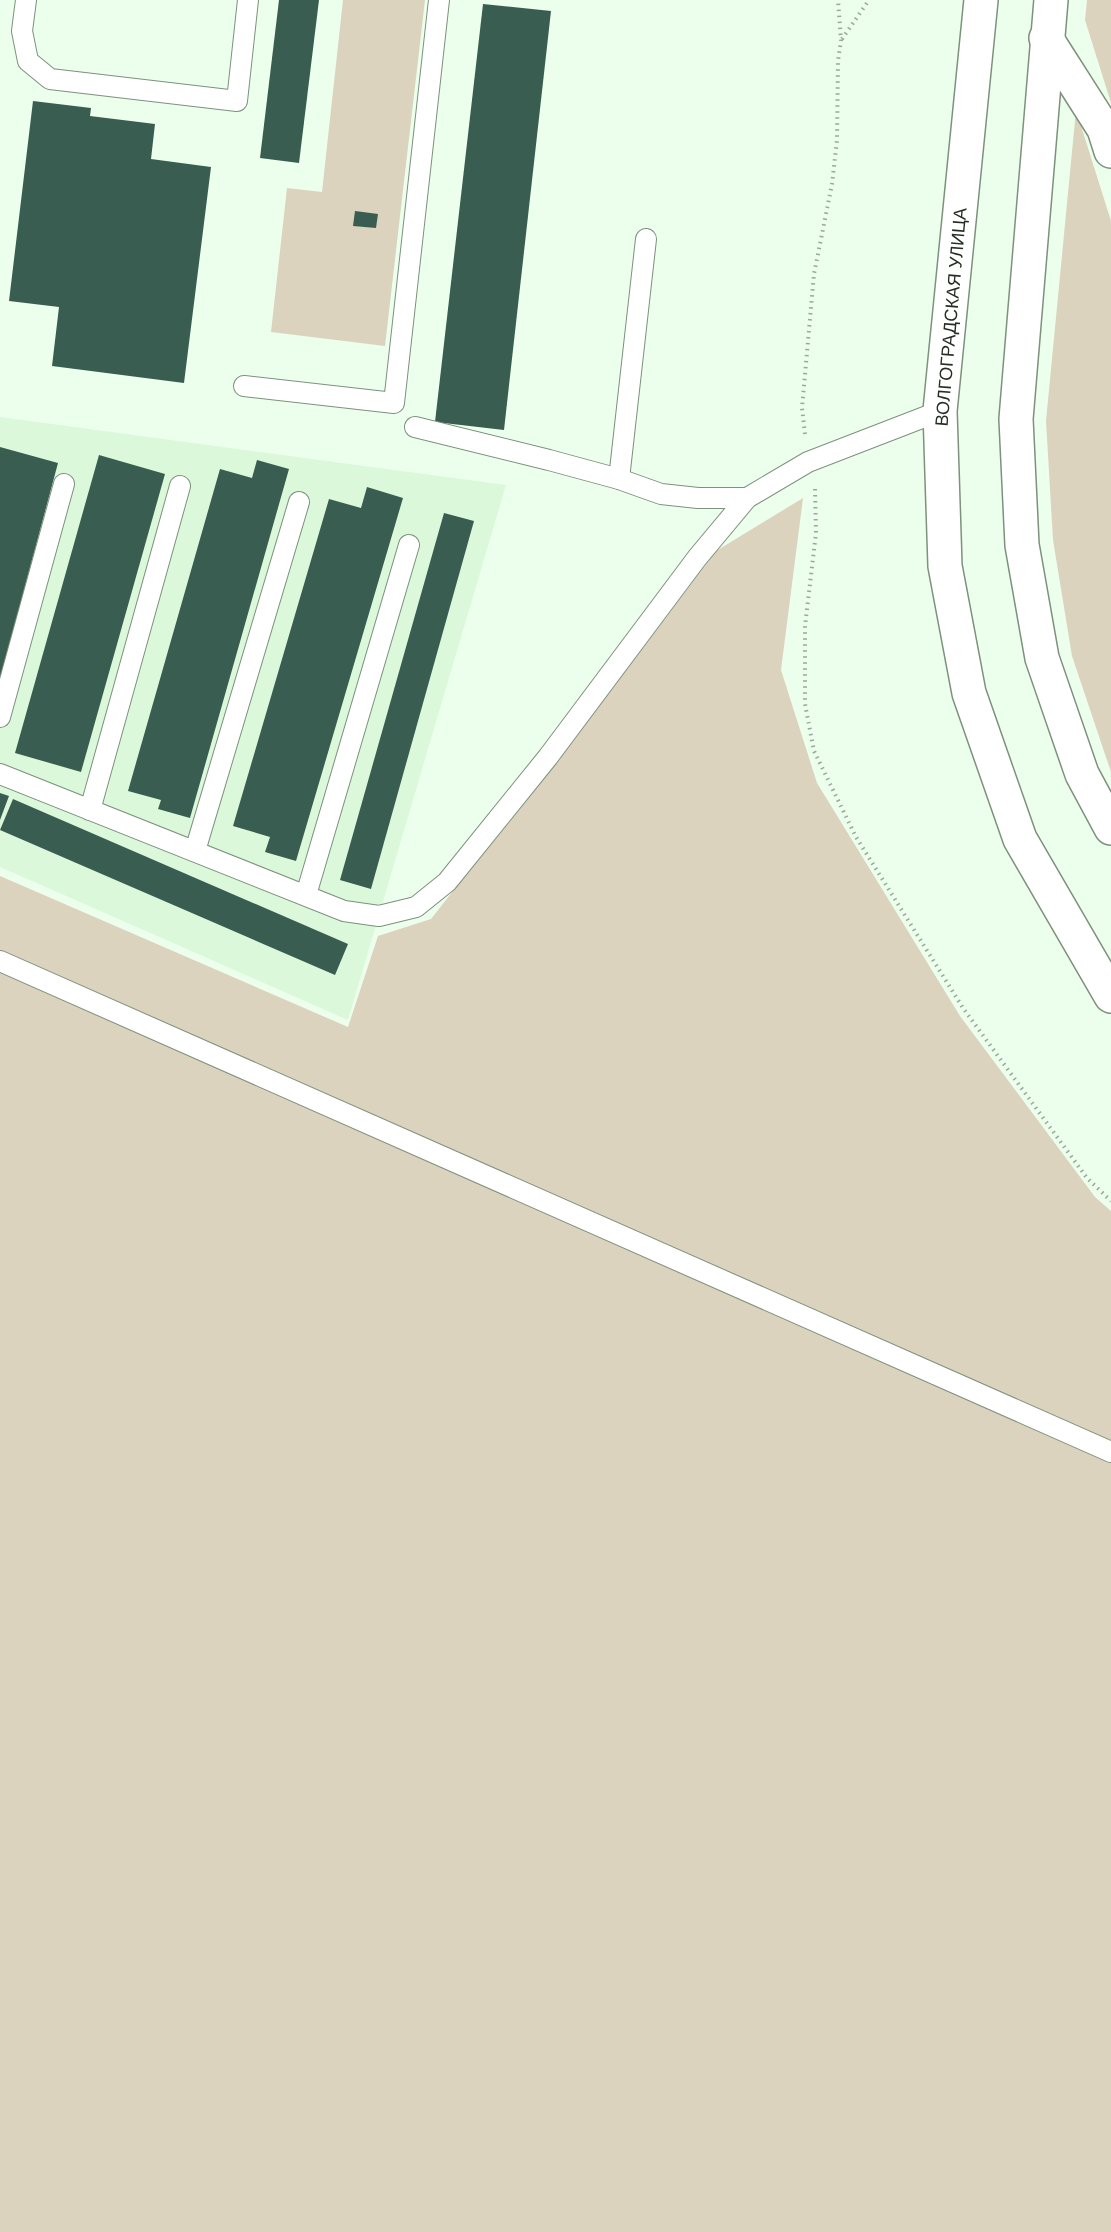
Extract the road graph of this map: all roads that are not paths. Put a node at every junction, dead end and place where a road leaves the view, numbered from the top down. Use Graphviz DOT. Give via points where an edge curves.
graph roads {
  1 [pos="26,0"];
  2 [pos="248,0"];
  3 [pos="439,0"];
  4 [pos="981,0"];
  5 [pos="1051,0"];
  6 [pos="1046,38"];
  7 [pos="1111,151"];
  8 [pos="646,239"];
  9 [pos="244,386"];
  10 [pos="940,411"];
  11 [pos="415,427"];
  12 [pos="619,479"];
  13 [pos="64,484"];
  14 [pos="180,486"];
  15 [pos="747,498"];
  16 [pos="298,502"];
  17 [pos="409,545"];
  18 [pos="0,717"];
  19 [pos="0,774"];
  20 [pos="90,810"];
  21 [pos="1111,828"];
  22 [pos="195,851"];
  23 [pos="306,895"];
  24 [pos="0,961"];
  25 [pos="1111,996"];
  26 [pos="1111,1452"];
  1 -- 2 [label="lane" via="22,31 28,62 50,79 237,101"];
  3 -- 9 [label="lane" via="394,402"];
  4 -- 10 [label="main road, ВОЛГОГРАДСКАЯ УЛИЦА"];
  5 -- 6 [label="main road"];
  6 -- 7 [label="main road" via="1104,129"];
  6 -- 21 [label="main road" via="1016,419 1022,545 1042,658 1082,774"];
  8 -- 12 [label="lane"];
  10 -- 15 [label="lane" via="808,462"];
  10 -- 25 [label="main road, ВОЛГОГРАДСКАЯ УЛИЦА" via="945,566 969,693 1020,839"];
  11 -- 12 [label="lane"];
  12 -- 15 [label="lane" via="661,494"];
  13 -- 18 [label="lane"];
  14 -- 20 [label="lane"];
  15 -- 23 [label="lane" via="447,882 416,907 379,916 344,911"];
  16 -- 22 [label="lane"];
  17 -- 23 [label="lane"];
  19 -- 20 [label="lane"];
  20 -- 22 [label="lane"];
  22 -- 23 [label="lane"];
  24 -- 26 [label="lane"];
}
